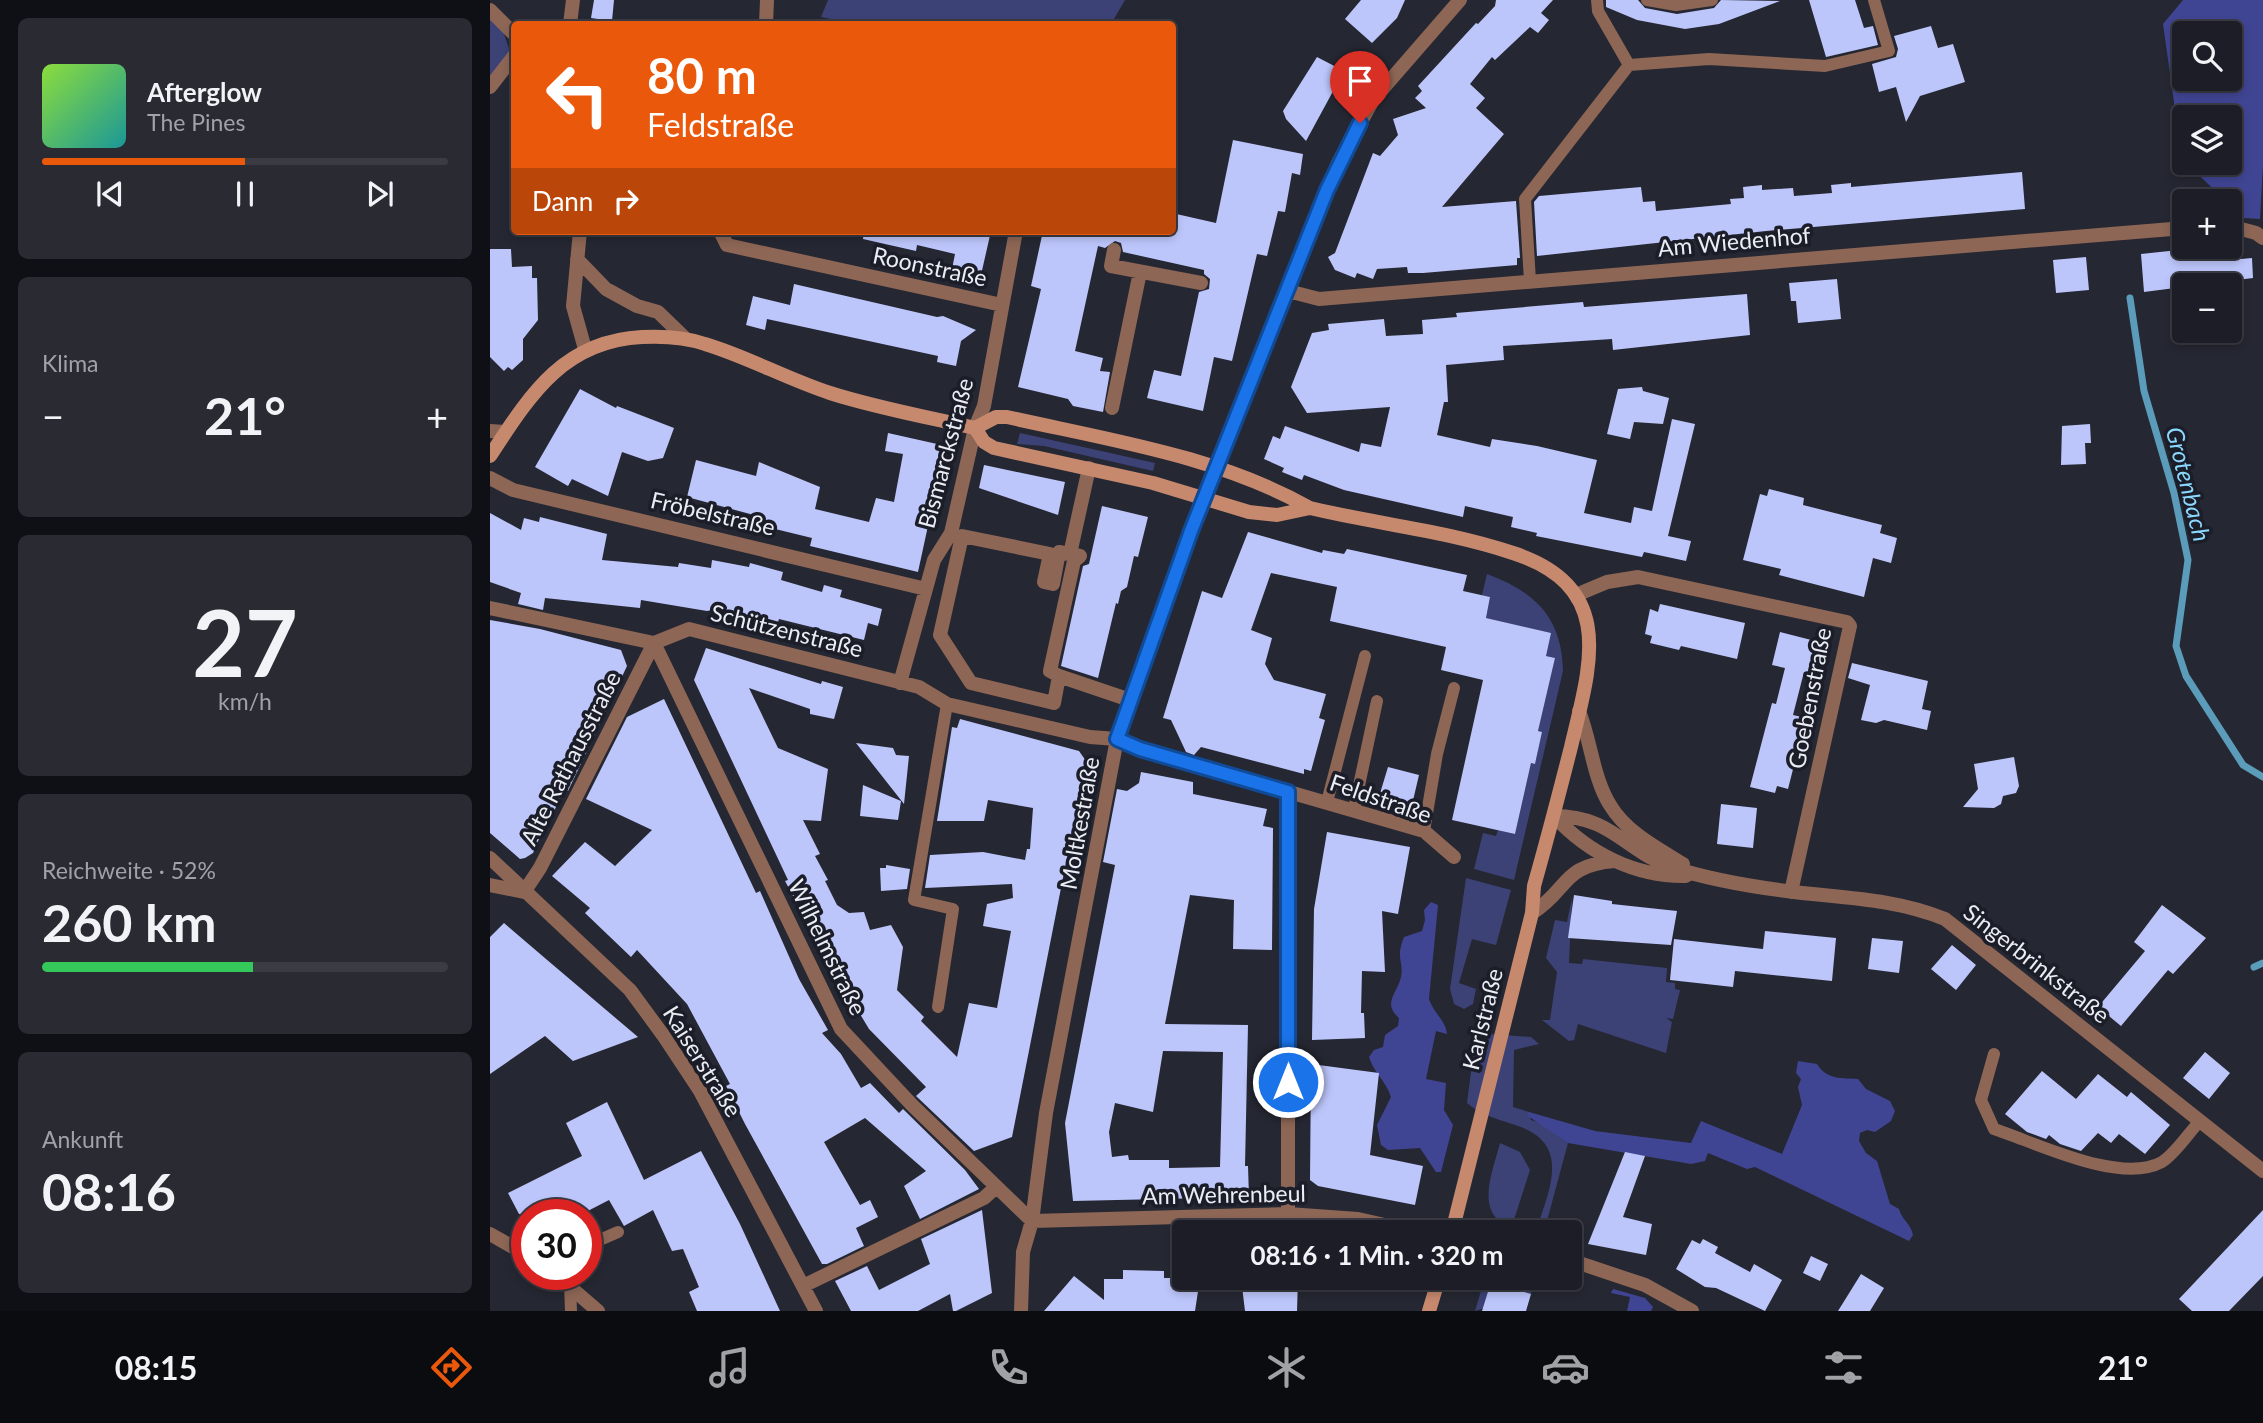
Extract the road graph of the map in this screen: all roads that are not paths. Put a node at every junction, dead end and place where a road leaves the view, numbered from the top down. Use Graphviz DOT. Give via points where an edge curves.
graph roads {
  1 [pos="573,0"];
  2 [pos="767,0"];
  3 [pos="1597,0"];
  4 [pos="1647,0"];
  5 [pos="1712,0"];
  6 [pos="1874,0"];
  7 [pos="1452,3"];
  8 [pos="490,10"];
  9 [pos="570,21"];
  10 [pos="766,21"];
  11 [pos="511,31"];
  12 [pos="511,60"];
  13 [pos="1629,65"];
  14 [pos="490,87"];
  15 [pos="2172,229"];
  16 [pos="2242,229"];
  17 [pos="580,235"];
  18 [pos="722,235"];
  19 [pos="1015,235"];
  20 [pos="2263,238"];
  21 [pos="1114,250"];
  22 [pos="577,259"];
  23 [pos="1140,272"];
  24 [pos="1530,281"];
  25 [pos="1201,283"];
  26 [pos="1289,291"];
  27 [pos="1002,305"];
  28 [pos="686,339"];
  29 [pos="586,349"];
  30 [pos="1112,408"];
  31 [pos="975,428"];
  32 [pos="490,431"];
  33 [pos="505,432"];
  34 [pos="490,456"];
  35 [pos="1217,467"];
  36 [pos="1089,468"];
  37 [pos="490,478"];
  38 [pos="1205,498"];
  39 [pos="1310,508"];
  40 [pos="940,552"];
  41 [pos="1070,554"];
  42 [pos="958,556"];
  43 [pos="926,589"];
  44 [pos="1576,595"];
  45 [pos="490,608"];
  46 [pos="654,643"];
  47 [pos="1365,656"];
  48 [pos="1059,676"];
  49 [pos="900,683"];
  50 [pos="1454,688"];
  51 [pos="1130,700"];
  52 [pos="1377,701"];
  53 [pos="947,704"];
  54 [pos="1579,711"];
  55 [pos="1117,739"];
  56 [pos="1288,792"];
  57 [pos="1327,802"];
  58 [pos="1354,809"];
  59 [pos="1554,816"];
  60 [pos="1424,831"];
  61 [pos="1454,857"];
  62 [pos="490,858"];
  63 [pos="1615,861"];
  64 [pos="1702,875"];
  65 [pos="490,885"];
  66 [pos="524,892"];
  67 [pos="1791,892"];
  68 [pos="1532,913"];
  69 [pos="938,1007"];
  70 [pos="1994,1054"];
  71 [pos="2199,1122"];
  72 [pos="2263,1171"];
  73 [pos="995,1188"];
  74 [pos="1288,1214"];
  75 [pos="1362,1220"];
  76 [pos="1455,1220"];
  77 [pos="1032,1221"];
  78 [pos="618,1232"];
  79 [pos="490,1234"];
  80 [pos="602,1239"];
  81 [pos="511,1246"];
  82 [pos="1582,1264"];
  83 [pos="803,1286"];
  84 [pos="570,1290"];
  85 [pos="576,1290"];
  86 [pos="1436,1290"];
  87 [pos="571,1311"];
  88 [pos="598,1311"];
  89 [pos="816,1311"];
  90 [pos="1021,1311"];
  91 [pos="1430,1311"];
  92 [pos="1692,1311"];
  1 -- 9 [label="street"];
  2 -- 10 [label="street"];
  3 -- 13 [label="lane" via="1598,11"];
  4 -- 5 [label="lane" via="1676,5"];
  6 -- 13 [label="lane" via="1889,51 1841,64 1709,59"];
  7 -- 26 [label="street, Moltkestraße" via="1373,100 1339,163"];
  8 -- 11 [label="street"];
  12 -- 14 [label="street"];
  13 -- 24 [label="lane" via="1525,199"];
  15 -- 24 [label="street, Am Wiedenhof"];
  16 -- 20 [label="street"];
  17 -- 22 [label="street"];
  18 -- 27 [label="street, Roonstraße" via="727,245"];
  19 -- 27 [label="street, Bismarckstraße"];
  21 -- 23 [label="street" via="1111,266"];
  22 -- 28 [label="street" via="606,289 658,312"];
  22 -- 29 [label="street" via="573,306"];
  23 -- 25 [label="street"];
  23 -- 30 [label="street"];
  24 -- 26 [label="street, Am Wiedenhof" via="1319,299"];
  26 -- 35 [label="street, Moltkestraße"];
  27 -- 31 [label="street, Bismarckstraße" via="984,406"];
  28 -- 29 [label="street" via="629,338"];
  28 -- 31 [label="street" via="829,393"];
  29 -- 33 [label="street" via="549,377"];
  31 -- 35 [label="street" via="996,417 1007,417"];
  31 -- 36 [label="street" via="994,448"];
  31 -- 40 [label="street, Bismarckstraße" via="951,533"];
  32 -- 33 [label="street"];
  33 -- 34 [label="street"];
  35 -- 38 [label="street, Moltkestraße"];
  35 -- 39 [label="street"];
  36 -- 38 [label="street"];
  36 -- 41 [label="street"];
  37 -- 43 [label="street, Fröbelstraße" via="513,490"];
  38 -- 39 [label="street" via="1249,512 1278,515"];
  38 -- 51 [label="street, Moltkestraße"];
  39 -- 44 [label="street" via="1514,553 1546,569"];
  40 -- 42 [label="street"];
  40 -- 43 [label="street, Bismarckstraße"];
  41 -- 42 [label="street" via="1059,552 1053,584 1044,582 1050,554 962,536"];
  41 -- 48 [label="street" via="1080,556 1074,561 1051,671"];
  42 -- 48 [label="street" via="940,635 971,683 1054,703"];
  43 -- 49 [label="street, Bismarckstraße"];
  44 -- 54 [label="street, Karlstraße" via="1591,646"];
  44 -- 67 [label="street, Goebenstraße" via="1607,582 1638,577 1850,626"];
  45 -- 46 [label="street"];
  46 -- 49 [label="street, Schützenstraße" via="689,629"];
  46 -- 66 [label="street, Alte Rathausstraße"];
  46 -- 73 [label="street, Wilhelmstraße" via="841,1029"];
  47 -- 57 [label="lane"];
  48 -- 51 [label="street"];
  49 -- 53 [label="street, Schützenstraße" via="919,687"];
  50 -- 60 [label="lane"];
  51 -- 55 [label="street, Moltkestraße"];
  52 -- 58 [label="lane"];
  53 -- 55 [label="street, Schützenstraße"];
  53 -- 69 [label="lane" via="914,900 953,909"];
  54 -- 59 [label="street, Karlstraße"];
  54 -- 64 [label="street, Singerbrinkstraße" via="1610,806 1647,842"];
  55 -- 56 [label="street, Feldstraße"];
  55 -- 77 [label="street, Moltkestraße" via="1046,1113"];
  56 -- 57 [label="street, Feldstraße"];
  56 -- 74 [label="street"];
  57 -- 58 [label="street, Feldstraße"];
  58 -- 60 [label="street, Feldstraße"];
  59 -- 63 [label="street, Singerbrinkstraße" via="1583,845"];
  59 -- 64 [label="street, Singerbrinkstraße" via="1597,822 1645,855"];
  59 -- 68 [label="street, Karlstraße" via="1534,886"];
  60 -- 61 [label="street, Feldstraße"];
  62 -- 66 [label="street, Kaiserstraße"];
  63 -- 64 [label="street, Singerbrinkstraße" via="1663,876"];
  63 -- 68 [label="street, Singerbrinkstraße" via="1578,869 1547,904"];
  64 -- 67 [label="street, Singerbrinkstraße"];
  65 -- 66 [label="street"];
  66 -- 83 [label="street, Kaiserstraße" via="630,990 682,1061"];
  67 -- 71 [label="street, Singerbrinkstraße" via="1886,901 1945,919"];
  68 -- 76 [label="street, Karlstraße"];
  70 -- 71 [label="lane" via="1981,1100 1994,1129 2102,1166 2138,1170 2163,1161"];
  71 -- 72 [label="street, Singerbrinkstraße"];
  73 -- 77 [label="street, Wilhelmstraße"];
  73 -- 83 [label="street" via="984,1198"];
  74 -- 75 [label="street, Am Wehrenbeul"];
  74 -- 77 [label="street, Am Wehrenbeul"];
  77 -- 90 [label="street, Moltkestraße" via="1023,1252"];
  78 -- 80 [label="lane"];
  79 -- 81 [label="street"];
  82 -- 92 [label="street" via="1645,1285"];
  83 -- 89 [label="street, Kaiserstraße"];
  84 -- 87 [label="lane"];
  85 -- 88 [label="street"];
  86 -- 91 [label="street"];
}
